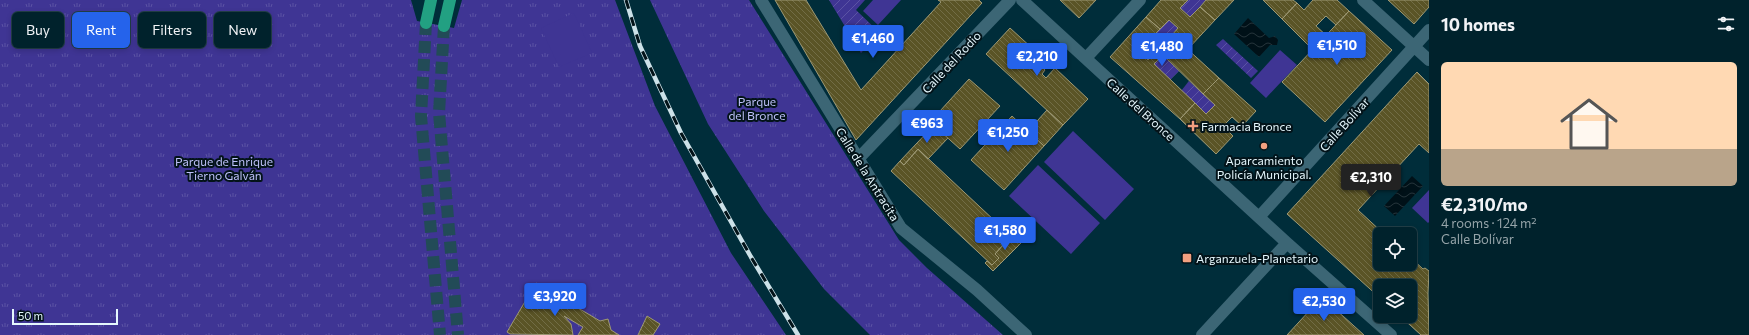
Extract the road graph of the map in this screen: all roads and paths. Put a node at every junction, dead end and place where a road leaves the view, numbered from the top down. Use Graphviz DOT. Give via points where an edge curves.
graph roads {
  1 [pos="431,0"];
  2 [pos="450,0"];
  3 [pos="761,0"];
  4 [pos="1010,0"];
  5 [pos="1022,0"];
  6 [pos="1140,0"];
  7 [pos="1364,0"];
  8 [pos="426,23"];
  9 [pos="444,26"];
  10 [pos="1429,30"];
  11 [pos="1414,47"];
  12 [pos="1086,58"];
  13 [pos="1429,60"];
  14 [pos="858,159"];
  15 [pos="1259,217"];
  16 [pos="1287,243"];
  17 [pos="1026,335"];
  18 [pos="1202,335"];
  19 [pos="1391,335"];
  1 -- 8 [label="main road"];
  2 -- 9 [label="main road"];
  3 -- 14 [label="street, Calle de la Antracita"];
  4 -- 14 [label="street, Calle del Rodio"];
  5 -- 12 [label="street, Calle del Bronce"];
  6 -- 12 [label="street"];
  7 -- 11 [label="street"];
  10 -- 11 [label="street, Calle Bolívar"];
  11 -- 13 [label="street"];
  11 -- 15 [label="street, Calle Bolívar"];
  12 -- 15 [label="street, Calle del Bronce"];
  14 -- 17 [label="street, Calle de la Antracita" via="901,228 977,290"];
  15 -- 16 [label="street, Calle del Bronce"];
  16 -- 18 [label="street"];
  16 -- 19 [label="street, Calle del Bronce"];
}
